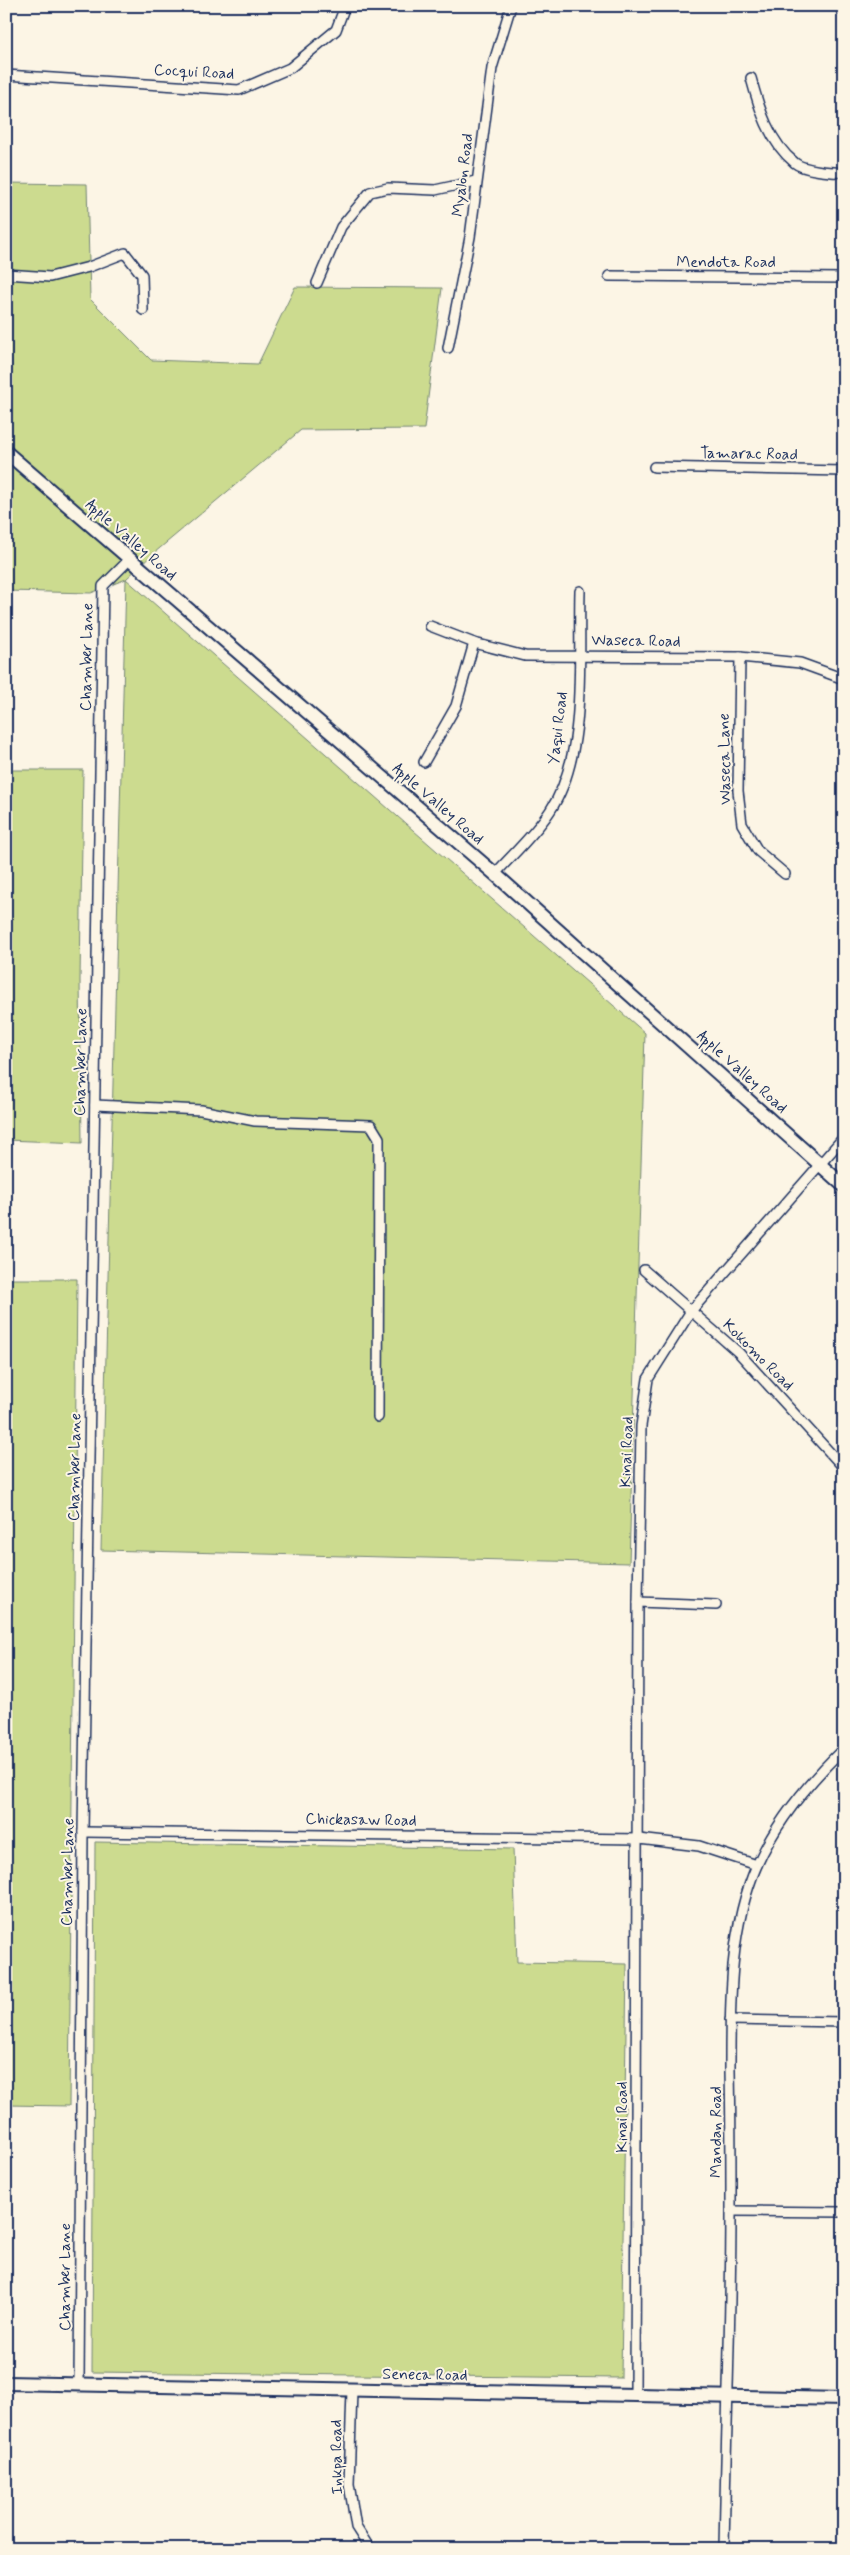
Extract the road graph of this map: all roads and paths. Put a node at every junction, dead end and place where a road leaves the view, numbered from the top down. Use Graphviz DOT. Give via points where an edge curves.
graph roads {
  1 [pos="345,6"];
  2 [pos="511,6"];
  3 [pos="836,6"];
  4 [pos="844,11"];
  5 [pos="6,75"];
  6 [pos="751,78"];
  7 [pos="844,172"];
  8 [pos="476,180"];
  9 [pos="6,274"];
  10 [pos="609,276"];
  11 [pos="844,278"];
  12 [pos="317,283"];
  13 [pos="143,310"];
  14 [pos="448,348"];
  15 [pos="6,452"];
  16 [pos="654,467"];
  17 [pos="844,471"];
  18 [pos="129,560"];
  19 [pos="580,591"];
  20 [pos="430,626"];
  21 [pos="474,643"];
  22 [pos="578,655"];
  23 [pos="740,657"];
  24 [pos="844,679"];
  25 [pos="424,762"];
  26 [pos="494,874"];
  27 [pos="785,874"];
  28 [pos="95,1105"];
  29 [pos="844,1137"];
  30 [pos="821,1164"];
  31 [pos="844,1186"];
  32 [pos="644,1270"];
  33 [pos="691,1311"];
  34 [pos="378,1417"];
  35 [pos="844,1468"];
  36 [pos="638,1602"];
  37 [pos="716,1605"];
  38 [pos="844,1748"];
  39 [pos="83,1832"];
  40 [pos="639,1839"];
  41 [pos="757,1864"];
  42 [pos="730,2020"];
  43 [pos="844,2022"];
  44 [pos="731,2212"];
  45 [pos="844,2212"];
  46 [pos="6,2383"];
  47 [pos="79,2384"];
  48 [pos="352,2390"];
  49 [pos="635,2395"];
  50 [pos="727,2397"];
  51 [pos="844,2399"];
  52 [pos="370,2549"];
  53 [pos="724,2549"];
  1 -- 5 [label="street, Cocqui Road" via="336,30 290,68 239,90"];
  2 -- 8 [label="street, Myalon Road" via="492,68"];
  3 -- 4 [label="street"];
  6 -- 7 [label="street" via="759,109 776,141 796,164 831,173"];
  8 -- 12 [label="street" via="435,190 388,188 370,192 341,227"];
  8 -- 14 [label="street, Myalon Road" via="470,238"];
  9 -- 13 [label="street" via="50,277 125,253 142,275"];
  10 -- 11 [label="street, Mendota Road"];
  15 -- 18 [label="main road, Apple Valley Road"];
  16 -- 17 [label="street, Tamarac Road"];
  18 -- 26 [label="main road, Apple Valley Road"];
  18 -- 28 [label="street, Chamber Lane" via="104,586"];
  19 -- 22 [label="street, Yaqui Road"];
  20 -- 21 [label="street, Waseca Road"];
  21 -- 22 [label="street, Waseca Road" via="526,656"];
  21 -- 25 [label="street" via="456,706"];
  22 -- 23 [label="street, Waseca Road"];
  22 -- 26 [label="street, Yaqui Road" via="577,718 571,767 550,811"];
  23 -- 24 [label="street, Waseca Road" via="800,664"];
  23 -- 27 [label="street, Waseca Lane" via="738,791 742,824 758,851"];
  26 -- 30 [label="main road, Apple Valley Road"];
  28 -- 34 [label="street" via="200,1110 255,1121 371,1125 378,1138"];
  28 -- 39 [label="street, Chamber Lane"];
  29 -- 30 [label="street, Kinai Road"];
  30 -- 31 [label="main road, Apple Valley Road"];
  30 -- 33 [label="street, Kinai Road"];
  32 -- 33 [label="street, Kokomo Road"];
  33 -- 35 [label="street, Kokomo Road" via="739,1353"];
  33 -- 36 [label="street, Kinai Road" via="648,1378 641,1426"];
  36 -- 37 [label="street"];
  36 -- 40 [label="street, Kinai Road"];
  38 -- 41 [label="street, Mandan Road" via="792,1804"];
  39 -- 40 [label="street, Chickasaw Road"];
  39 -- 47 [label="street, Chamber Lane"];
  40 -- 41 [label="street" via="699,1846"];
  40 -- 49 [label="street, Kinai Road"];
  41 -- 42 [label="street, Mandan Road" via="733,1957"];
  42 -- 43 [label="street"];
  42 -- 44 [label="street, Mandan Road"];
  44 -- 45 [label="street"];
  44 -- 50 [label="street, Mandan Road"];
  46 -- 47 [label="main road, Seneca Road"];
  47 -- 48 [label="main road, Seneca Road"];
  48 -- 49 [label="main road, Seneca Road"];
  48 -- 52 [label="street, Inkpa Road" via="349,2484 356,2527"];
  49 -- 50 [label="main road, Seneca Road"];
  50 -- 51 [label="main road, Seneca Road"];
  50 -- 53 [label="street, Mandan Road"];
}
